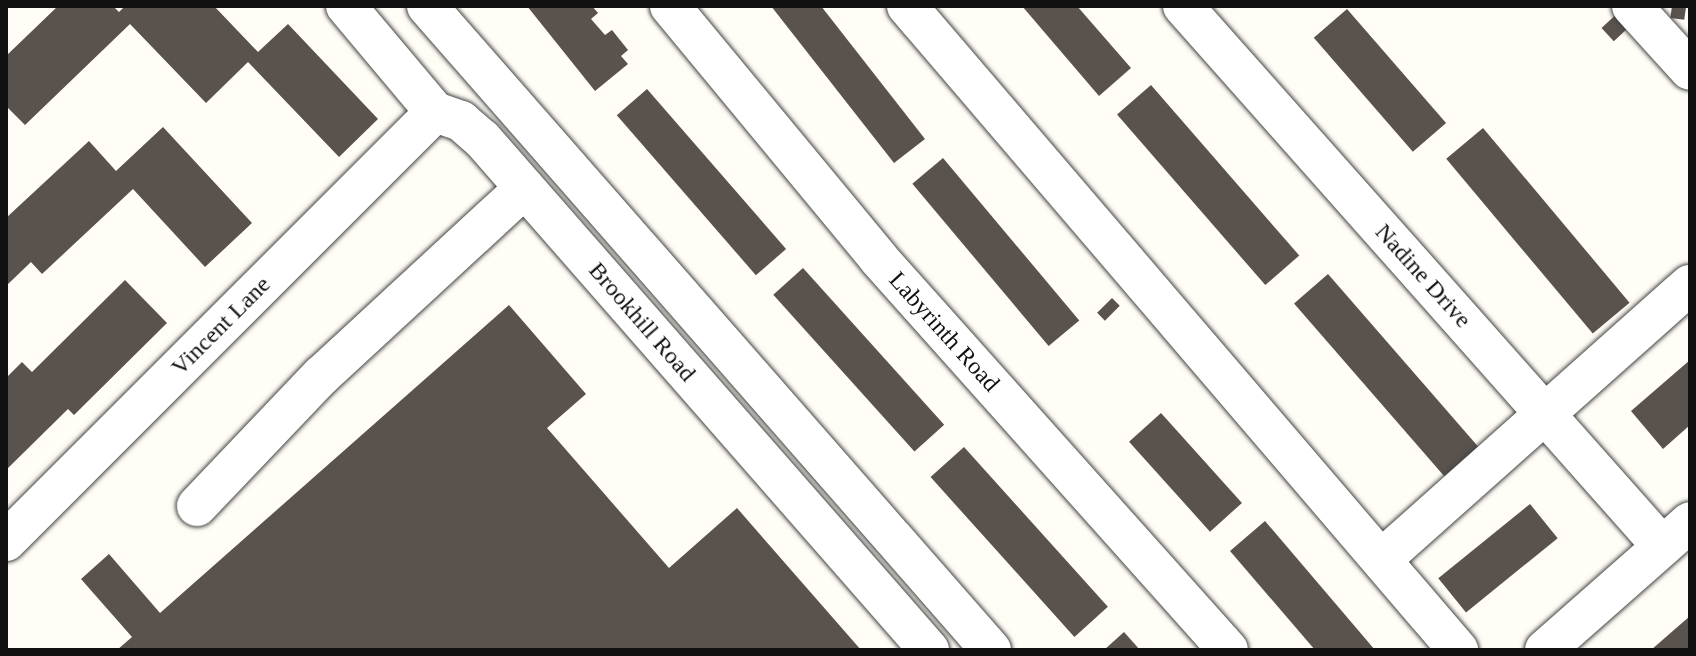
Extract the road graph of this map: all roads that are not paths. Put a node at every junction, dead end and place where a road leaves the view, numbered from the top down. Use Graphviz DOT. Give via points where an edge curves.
graph roads {
  1 [pos="346,6"];
  2 [pos="427,6"];
  3 [pos="670,6"];
  4 [pos="907,6"];
  5 [pos="1183,6"];
  6 [pos="1632,6"];
  7 [pos="1690,70"];
  8 [pos="435,112"];
  9 [pos="525,188"];
  10 [pos="1690,285"];
  11 [pos="1545,414"];
  12 [pos="197,506"];
  13 [pos="6,541"];
  14 [pos="1678,543"];
  15 [pos="1382,559"];
  16 [pos="929,650"];
  17 [pos="991,650"];
  18 [pos="1228,650"];
  19 [pos="1458,650"];
  20 [pos="1545,650"];
  1 -- 8 [label="street, Brookhill Road"];
  2 -- 17 [label="street"];
  3 -- 18 [label="street, Labyrinth Road" via="879,259"];
  4 -- 15 [label="street"];
  5 -- 11 [label="street, Nadine Drive"];
  6 -- 7 [label="street"];
  8 -- 9 [label="street, Brookhill Road" via="461,121"];
  8 -- 13 [label="street, Vincent Lane"];
  9 -- 12 [label="street" via="321,376"];
  9 -- 16 [label="street, Brookhill Road"];
  10 -- 11 [label="street"];
  11 -- 14 [label="street, Nadine Drive"];
  11 -- 15 [label="street"];
  14 -- 20 [label="street"];
  15 -- 19 [label="street"];
}
